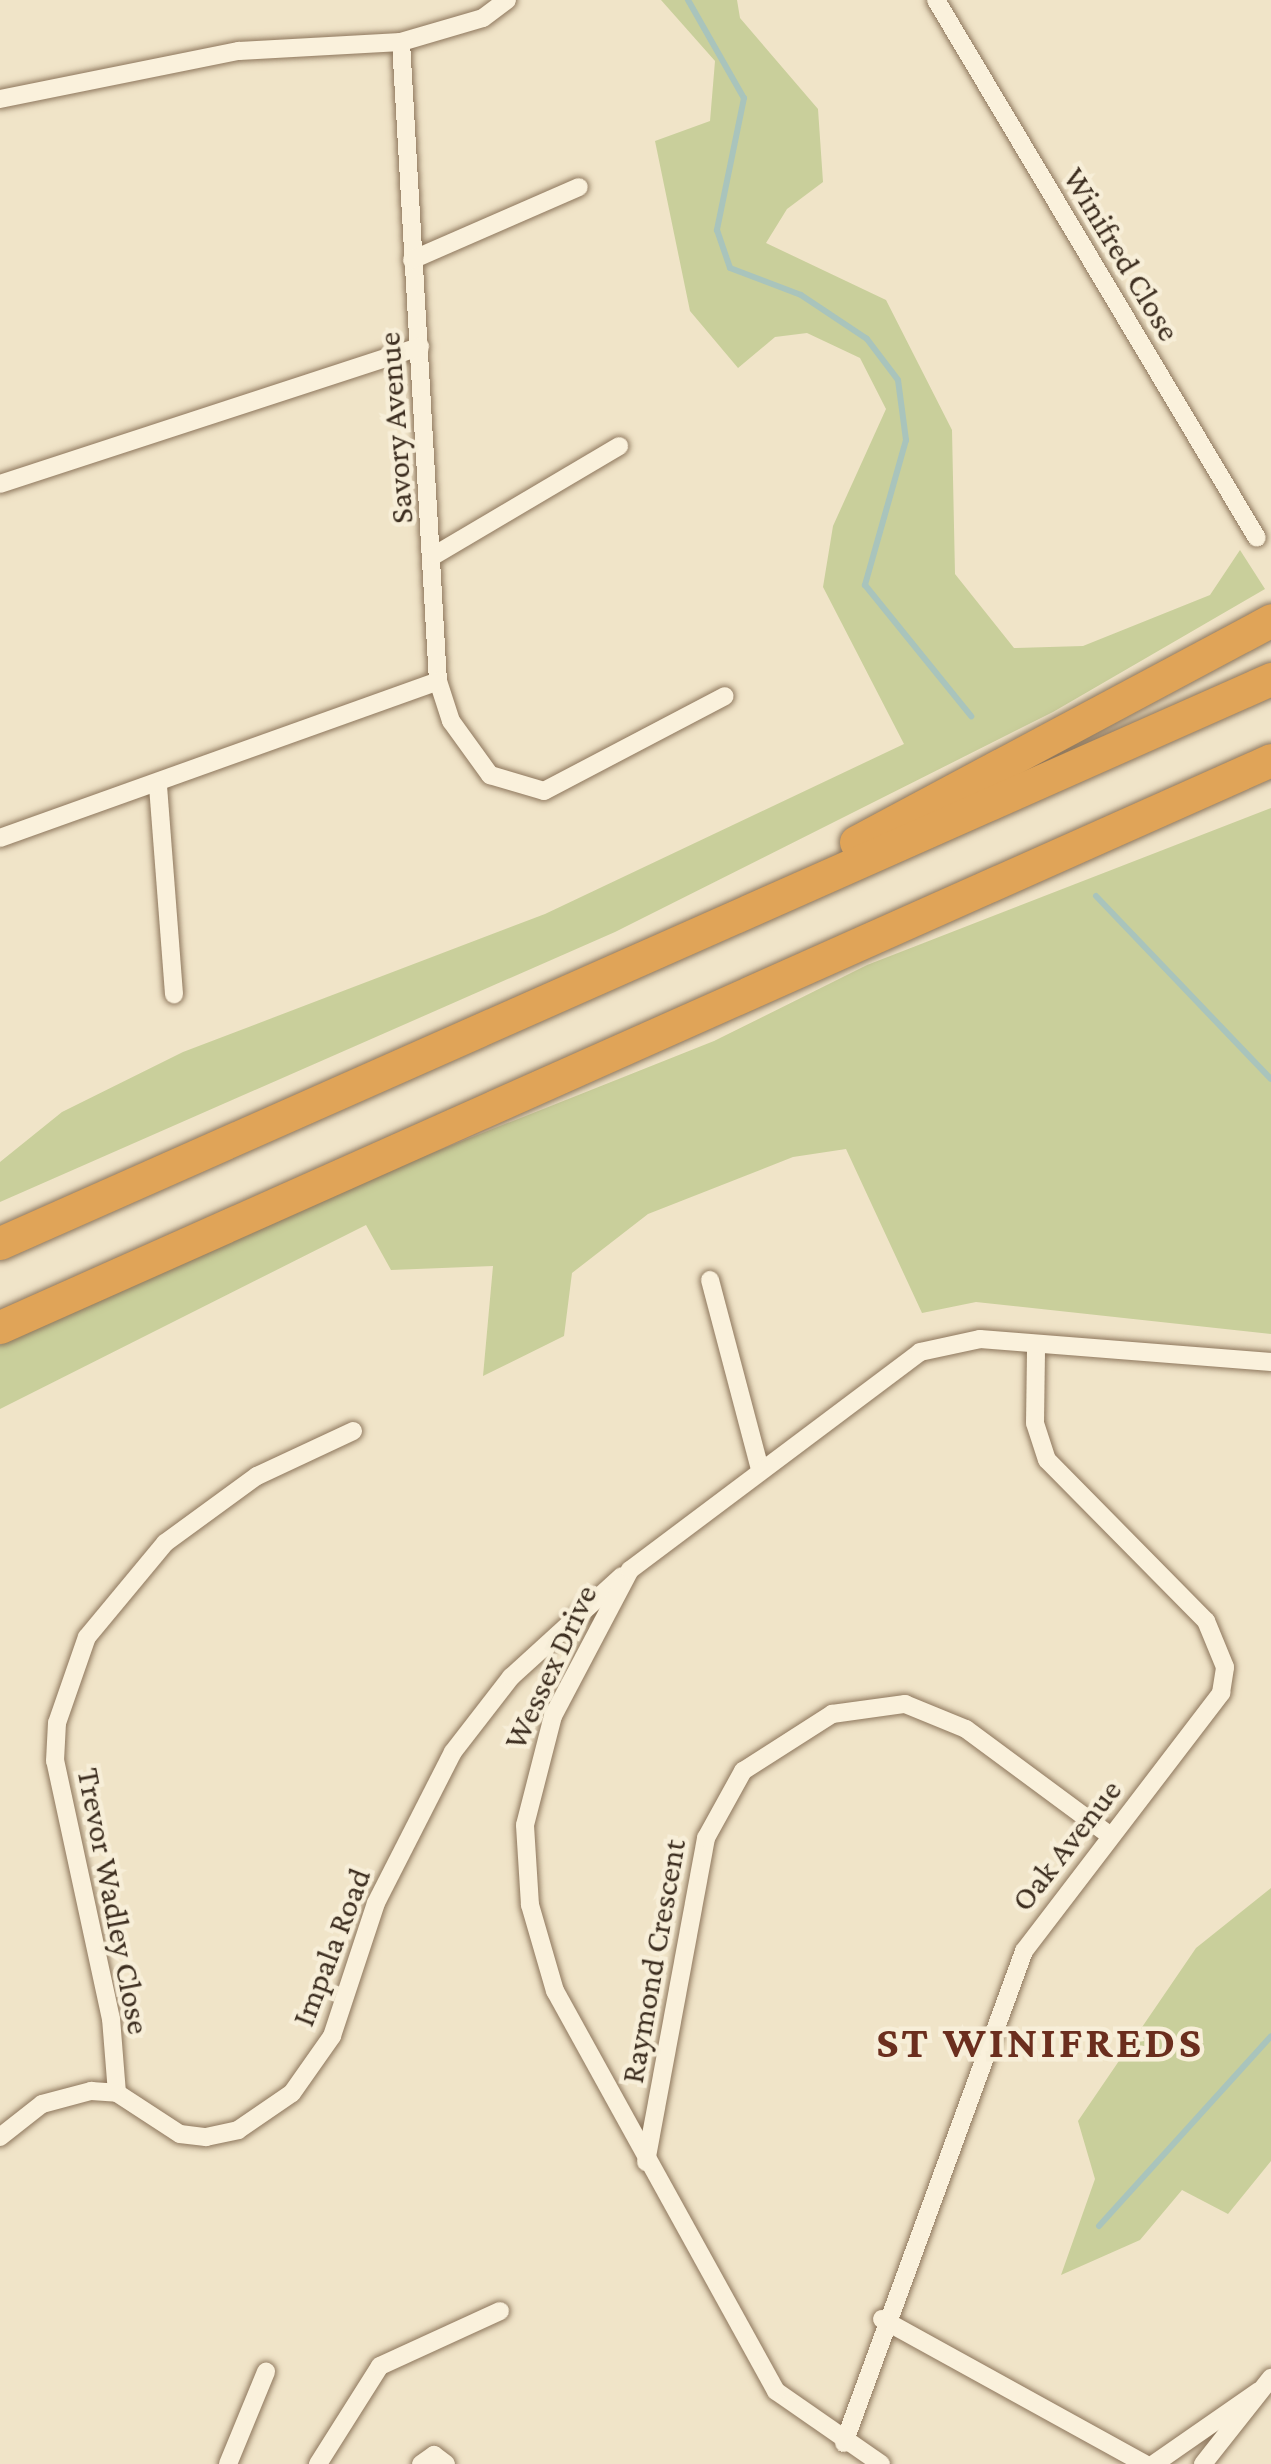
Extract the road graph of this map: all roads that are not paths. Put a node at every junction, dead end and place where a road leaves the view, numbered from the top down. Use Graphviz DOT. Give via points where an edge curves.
graph roads {
  1 [pos="507,0"];
  2 [pos="936,0"];
  3 [pos="401,42"];
  4 [pos="0,99"];
  5 [pos="579,188"];
  6 [pos="412,260"];
  7 [pos="420,347"];
  8 [pos="619,446"];
  9 [pos="0,484"];
  10 [pos="1257,538"];
  11 [pos="435,555"];
  12 [pos="1271,620"];
  13 [pos="1271,680"];
  14 [pos="438,681"];
  15 [pos="725,696"];
  16 [pos="1271,760"];
  17 [pos="1271,784"];
  18 [pos="158,786"];
  19 [pos="0,838"];
  20 [pos="651,956"];
  21 [pos="174,994"];
  22 [pos="725,1004"];
  23 [pos="0,1244"];
  24 [pos="710,1280"];
  25 [pos="0,1327"];
  26 [pos="1036,1347"];
  27 [pos="1271,1362"];
  28 [pos="353,1431"];
  29 [pos="759,1466"];
  30 [pos="630,1570"];
  31 [pos="1108,1834"];
  32 [pos="117,2093"];
  33 [pos="0,2137"];
  34 [pos="646,2162"];
  35 [pos="500,2311"];
  36 [pos="882,2319"];
  37 [pos="266,2372"];
  38 [pos="1265,2384"];
  39 [pos="844,2443"];
  40 [pos="228,2464"];
  41 [pos="318,2464"];
  42 [pos="421,2464"];
  43 [pos="446,2464"];
  44 [pos="881,2464"];
  45 [pos="1145,2464"];
  46 [pos="1154,2464"];
  47 [pos="1203,2464"];
  1 -- 3 [label="street" via="483,19"];
  2 -- 10 [label="street, Winifred Close"];
  3 -- 4 [label="street" via="239,51"];
  3 -- 6 [label="street, Savory Avenue"];
  5 -- 6 [label="street"];
  6 -- 7 [label="street, Savory Avenue"];
  7 -- 9 [label="street"];
  7 -- 11 [label="street, Savory Avenue"];
  8 -- 11 [label="street"];
  11 -- 14 [label="street, Savory Avenue"];
  12 -- 20 [label="highway" via="691,925"];
  13 -- 20 [label="highway"];
  14 -- 15 [label="street, Savory Avenue" via="464,746 508,787 544,791"];
  14 -- 18 [label="street"];
  16 -- 22 [label="highway"];
  17 -- 22 [label="highway" via="788,987"];
  18 -- 19 [label="street"];
  18 -- 21 [label="street"];
  20 -- 23 [label="highway"];
  22 -- 25 [label="highway"];
  24 -- 29 [label="street"];
  26 -- 27 [label="street, Wessex Drive"];
  26 -- 29 [label="street, Wessex Drive" via="980,1339 920,1352"];
  26 -- 31 [label="street, Oak Avenue" via="1035,1423 1047,1460 1206,1621 1225,1667 1206,1719"];
  28 -- 32 [label="street, Trevor Wadley Close" via="257,1476 165,1543 87,1637 57,1723 55,1761 111,2019"];
  29 -- 30 [label="street, Wessex Drive"];
  30 -- 32 [label="street, Impala Road" via="511,1677 453,1752 376,1903 332,2036 292,2093 238,2130 206,2137 181,2134"];
  30 -- 34 [label="street, Wessex Drive" via="553,1716 525,1825 540,1950"];
  31 -- 34 [label="street, Raymond Crescent" via="966,1729 905,1704 832,1714 743,1771 706,1838"];
  31 -- 36 [label="street, Oak Avenue" via="1024,1951"];
  32 -- 33 [label="street" via="42,2104"];
  34 -- 39 [label="street, Wessex Drive" via="776,2391"];
  35 -- 41 [label="street" via="380,2366"];
  36 -- 39 [label="street, Oak Avenue"];
  36 -- 45 [label="street"];
  37 -- 40 [label="street"];
  38 -- 46 [label="street"];
  38 -- 47 [label="street"];
  39 -- 44 [label="street, Wessex Drive"];
  42 -- 43 [label="street" via="434,2455"];
}
